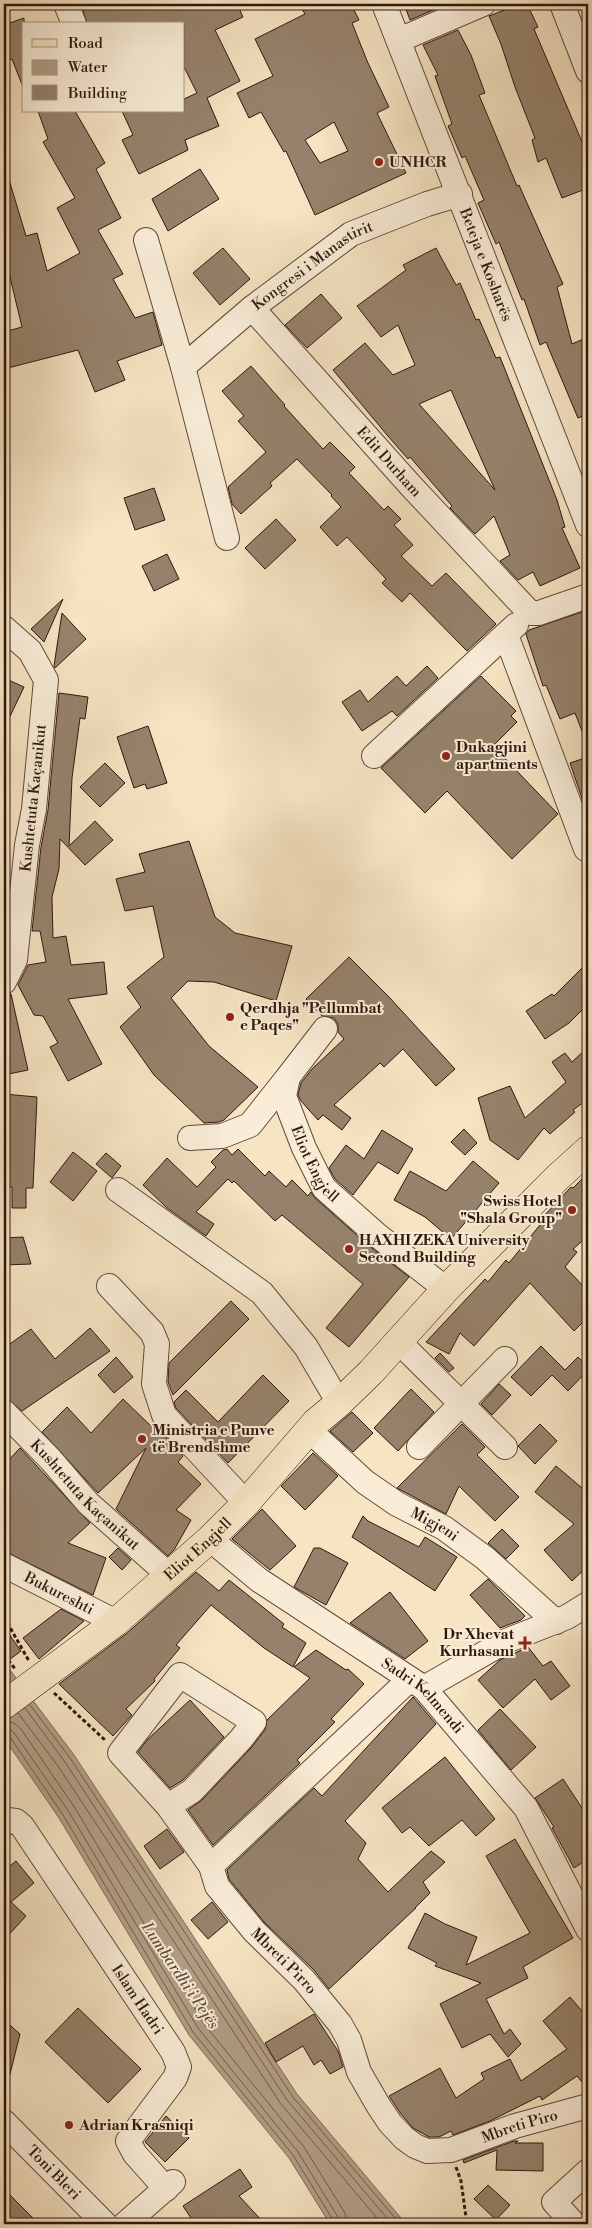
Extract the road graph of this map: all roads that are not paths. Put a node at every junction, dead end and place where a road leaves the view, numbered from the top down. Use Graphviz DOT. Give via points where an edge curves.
graph roads {
  1 [pos="66,4"];
  2 [pos="384,4"];
  3 [pos="483,4"];
  4 [pos="562,4"];
  5 [pos="73,22"];
  6 [pos="399,40"];
  7 [pos="588,71"];
  8 [pos="460,194"];
  9 [pos="146,240"];
  10 [pos="252,308"];
  11 [pos="183,367"];
  12 [pos="588,525"];
  13 [pos="227,538"];
  14 [pos="588,596"];
  15 [pos="530,613"];
  16 [pos="4,628"];
  17 [pos="506,634"];
  18 [pos="374,756"];
  19 [pos="586,849"];
  20 [pos="4,982"];
  21 [pos="325,1029"];
  22 [pos="288,1077"];
  23 [pos="190,1138"];
  24 [pos="588,1150"];
  25 [pos="118,1190"];
  26 [pos="109,1286"];
  27 [pos="446,1289"];
  28 [pos="399,1342"];
  29 [pos="505,1358"];
  30 [pos="339,1403"];
  31 [pos="460,1404"];
  32 [pos="4,1412"];
  33 [pos="309,1430"];
  34 [pos="419,1447"];
  35 [pos="505,1447"];
  36 [pos="246,1503"];
  37 [pos="210,1539"];
  38 [pos="4,1565"];
  39 [pos="170,1576"];
  40 [pos="588,1604"];
  41 [pos="116,1622"];
  42 [pos="556,1622"];
  43 [pos="417,1684"];
  44 [pos="4,1705"];
  45 [pos="168,1806"];
  46 [pos="4,1824"];
  47 [pos="211,1866"];
  48 [pos="583,1902"];
  49 [pos="588,1929"];
  50 [pos="588,2106"];
  51 [pos="4,2122"];
  52 [pos="450,2150"];
  53 [pos="588,2171"];
  54 [pos="104,2224"];
  55 [pos="125,2224"];
  56 [pos="574,2224"];
  1 -- 5 [label="street"];
  2 -- 6 [label="street, Beteja e Kosharës"];
  3 -- 6 [label="street"];
  4 -- 7 [label="street"];
  6 -- 8 [label="street, Beteja e Kosharës"];
  8 -- 10 [label="street, Kongresi i Manastirit" via="351,234"];
  8 -- 12 [label="street, Beteja e Kosharës"];
  9 -- 11 [label="street"];
  10 -- 11 [label="street, Kongresi i Manastirit"];
  10 -- 15 [label="street, Edit Durham"];
  11 -- 13 [label="street"];
  14 -- 15 [label="street"];
  15 -- 17 [label="street"];
  16 -- 20 [label="street, Kushtetuta Kaçanikut" via="30,650 46,680 15,960"];
  17 -- 18 [label="street"];
  17 -- 19 [label="street"];
  21 -- 22 [label="street"];
  22 -- 23 [label="street" via="250,1125 222,1136"];
  22 -- 27 [label="street, Eliot Engjell" via="284,1096 324,1188"];
  24 -- 27 [label="main road, Eliot Engjell"];
  25 -- 30 [label="street" via="262,1293 306,1347"];
  26 -- 36 [label="street" via="152,1332 157,1344 154,1384 164,1415"];
  27 -- 28 [label="main road, Eliot Engjell"];
  28 -- 30 [label="main road, Eliot Engjell"];
  28 -- 31 [label="street"];
  29 -- 31 [label="street"];
  30 -- 33 [label="main road, Eliot Engjell"];
  31 -- 34 [label="street"];
  31 -- 35 [label="street"];
  32 -- 39 [label="street, Kushtetuta Kaçanikut" via="88,1503"];
  33 -- 36 [label="main road, Eliot Engjell"];
  33 -- 42 [label="street, Migjeni" via="365,1482 396,1504 444,1528 485,1558"];
  36 -- 37 [label="main road, Eliot Engjell"];
  37 -- 39 [label="main road, Eliot Engjell"];
  37 -- 43 [label="street, Sadri Kelmendi" via="259,1580"];
  38 -- 41 [label="street, Bukureshti"];
  39 -- 41 [label="main road, Eliot Engjell"];
  40 -- 42 [label="street"];
  41 -- 44 [label="main road, Eliot Engjell"];
  42 -- 43 [label="street" via="506,1641"];
  43 -- 47 [label="street"];
  43 -- 48 [label="street, Sadri Kelmendi" via="526,1808"];
  45 -- 45 [label="street, Mbreti Pirro" via="120,1753 180,1675 254,1722 192,1791"];
  45 -- 47 [label="street, Mbreti Pirro"];
  46 -- 55 [label="street, Islam Hadri" via="8,1820 22,1826 173,2052 179,2067 175,2078 128,2141 136,2154 169,2185"];
  47 -- 52 [label="street, Mbreti Pirro" via="217,1886 340,2024 359,2072 390,2123 415,2146 427,2150"];
  48 -- 49 [label="street, Sadri Kelmendi"];
  50 -- 52 [label="street, Mbreti Piro" via="515,2126"];
  51 -- 54 [label="street, Toni Bleri"];
  53 -- 56 [label="street" via="554,2202"];
}
